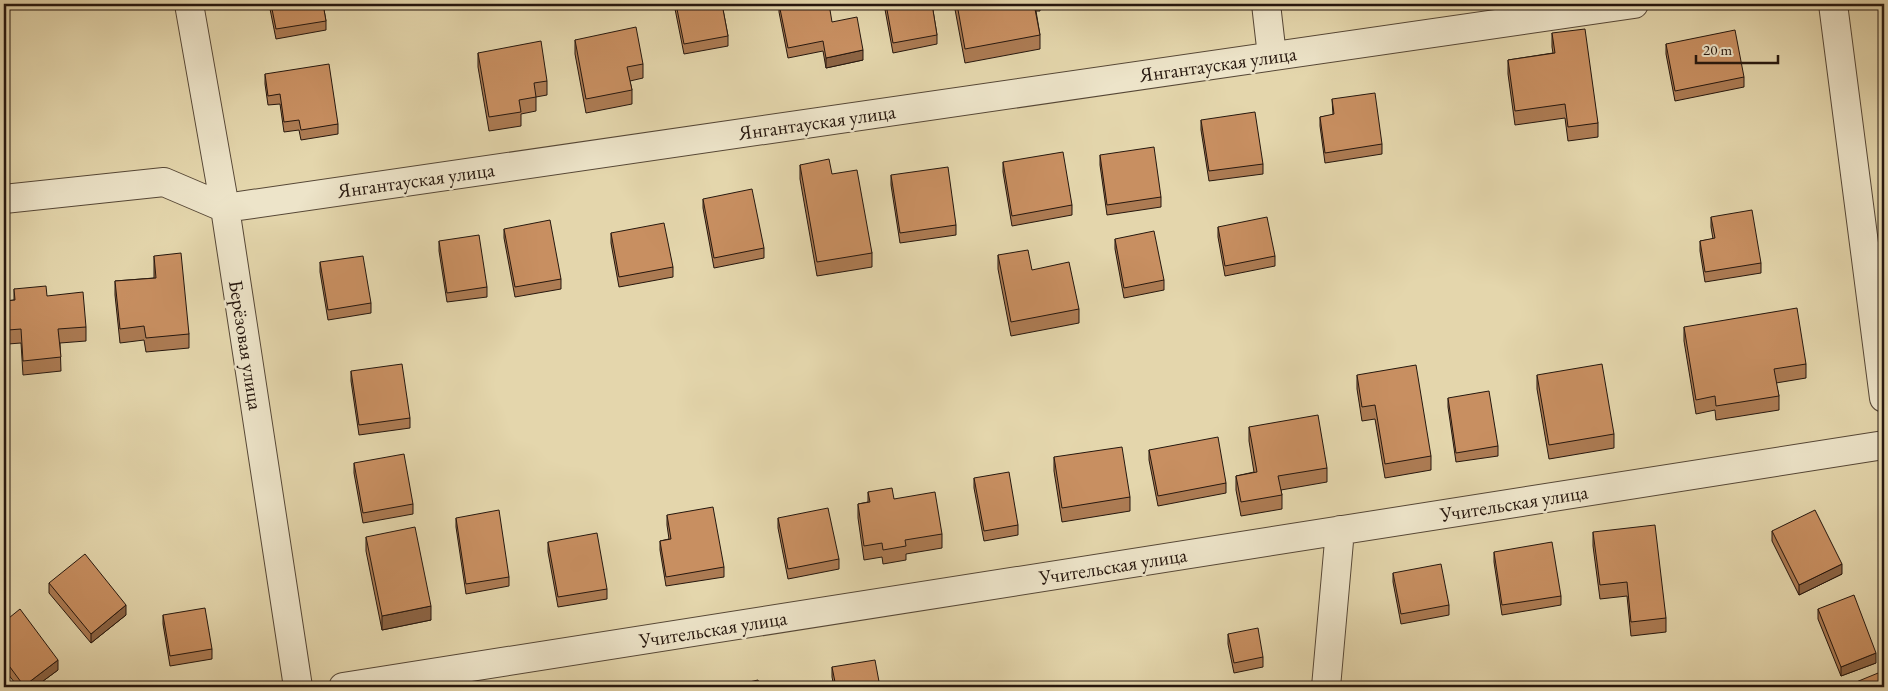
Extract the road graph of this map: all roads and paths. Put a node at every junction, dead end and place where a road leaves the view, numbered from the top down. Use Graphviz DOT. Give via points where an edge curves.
graph roads {
  1 [pos="189,4"];
  2 [pos="1266,4"];
  3 [pos="1634,4"];
  4 [pos="1833,4"];
  5 [pos="1272,56"];
  6 [pos="4,200"];
  7 [pos="225,208"];
  8 [pos="1884,398"];
  9 [pos="1884,445"];
  10 [pos="1340,530"];
  11 [pos="298,687"];
  12 [pos="343,687"];
  13 [pos="1326,687"];
  1 -- 7 [label="street, Берёзовая улица"];
  2 -- 5 [label="street"];
  3 -- 5 [label="street, Янгантауская улица"];
  4 -- 8 [label="street"];
  5 -- 7 [label="street, Янгантауская улица"];
  6 -- 7 [label="street" via="164,182"];
  7 -- 11 [label="street, Берёзовая улица"];
  9 -- 10 [label="street, Учительская улица"];
  10 -- 12 [label="street, Учительская улица"];
  10 -- 13 [label="street"];
}
